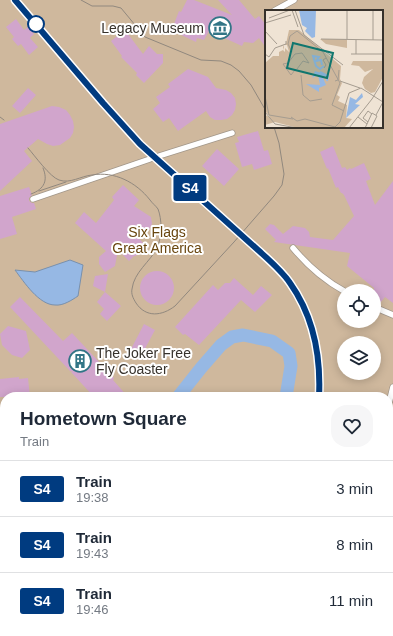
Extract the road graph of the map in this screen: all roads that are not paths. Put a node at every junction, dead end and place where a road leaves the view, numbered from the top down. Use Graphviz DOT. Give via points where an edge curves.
graph roads {
  1 [pos="294,0"];
  2 [pos="276,10"];
  3 [pos="232,133"];
  4 [pos="159,156"];
  5 [pos="150,159"];
  6 [pos="33,199"];
  7 [pos="293,248"];
  8 [pos="337,287"];
  9 [pos="381,310"];
  10 [pos="393,315"];
  1 -- 2 [label="lane"];
  3 -- 4 [label="lane"];
  5 -- 6 [label="lane"];
  7 -- 8 [label="lane" via="306,264"];
  9 -- 10 [label="lane"];
}
